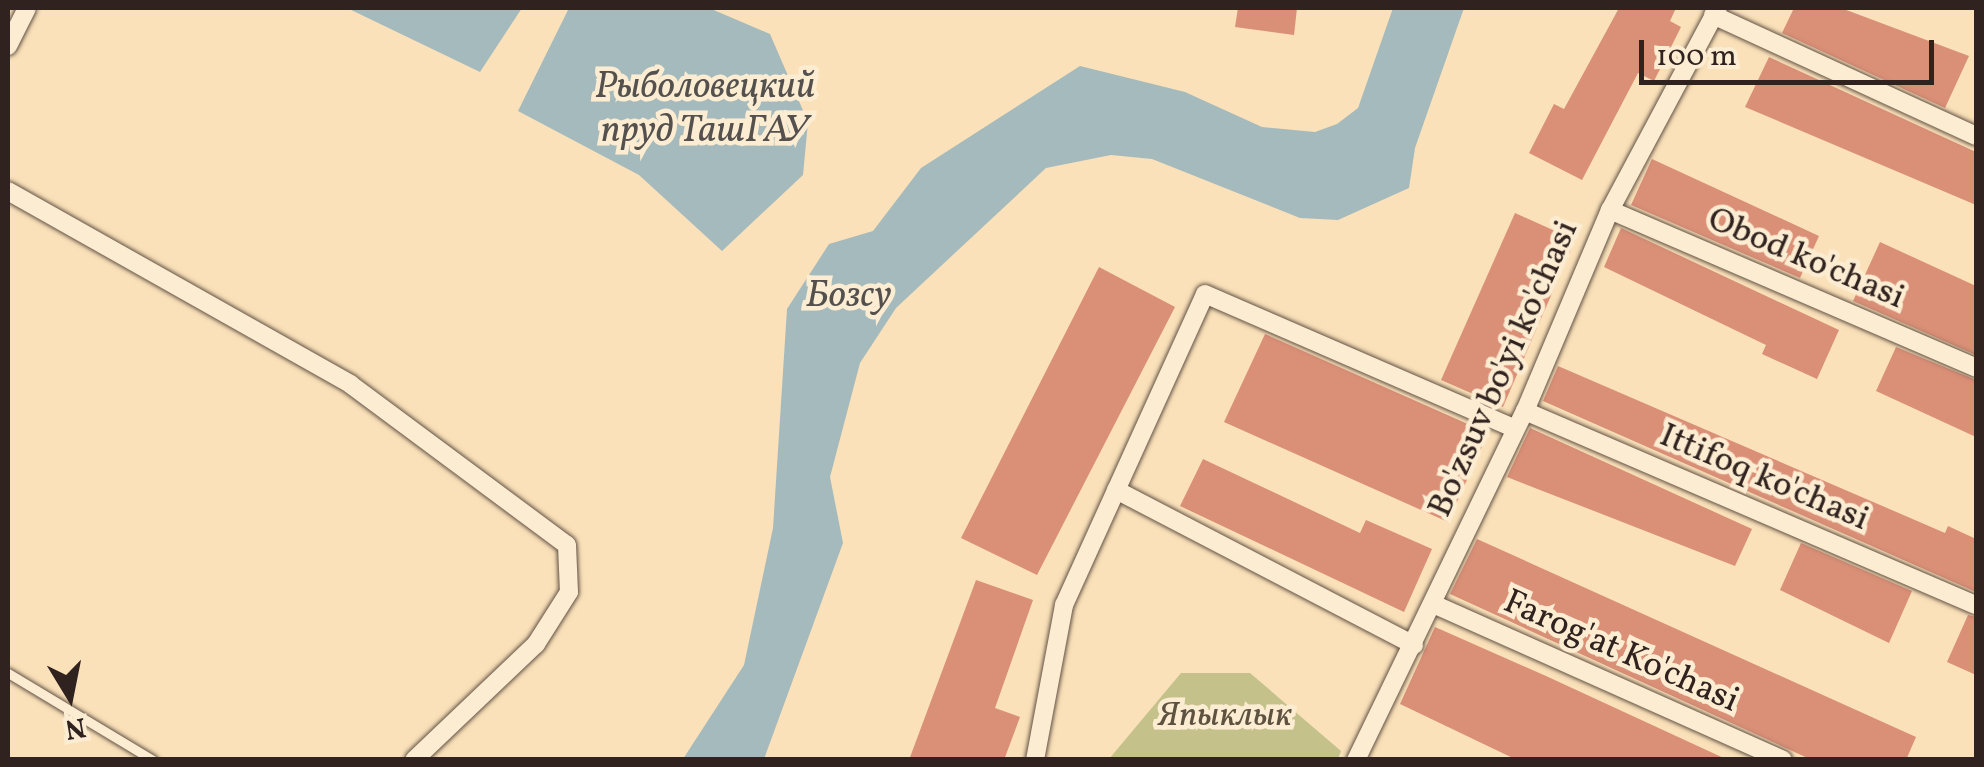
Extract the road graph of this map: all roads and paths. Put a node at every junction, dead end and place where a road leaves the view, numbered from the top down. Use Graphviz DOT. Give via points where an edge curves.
graph roads {
  1 [pos="27,8"];
  2 [pos="1716,12"];
  3 [pos="8,46"];
  4 [pos="1976,136"];
  5 [pos="8,191"];
  6 [pos="1610,210"];
  7 [pos="1976,368"];
  8 [pos="1525,411"];
  9 [pos="1515,429"];
  10 [pos="1116,490"];
  11 [pos="1433,604"];
  12 [pos="1976,605"];
  13 [pos="1414,645"];
  14 [pos="8,673"];
  15 [pos="153,760"];
  16 [pos="414,760"];
  17 [pos="1035,760"];
  18 [pos="1356,760"];
  19 [pos="1782,760"];
  1 -- 3 [label="street"];
  2 -- 4 [label="street"];
  2 -- 6 [label="street, Bo'zsuv bo'yi ko'chasi"];
  5 -- 16 [label="street" via="350,384 567,545 569,592 536,644"];
  6 -- 7 [label="street, Obod ko'chasi"];
  6 -- 8 [label="street, Bo'zsuv bo'yi ko'chasi"];
  8 -- 9 [label="street, Bo'zsuv bo'yi ko'chasi"];
  8 -- 12 [label="street, Ittifoq ko'chasi"];
  9 -- 10 [label="street" via="1205,294"];
  9 -- 11 [label="street, Bo'zsuv bo'yi ko'chasi"];
  10 -- 13 [label="street"];
  10 -- 17 [label="street" via="1064,605"];
  11 -- 13 [label="street, Bo'zsuv bo'yi ko'chasi"];
  11 -- 19 [label="street, Farog'at Ko'chasi"];
  13 -- 18 [label="street, Bo'zsuv bo'yi ko'chasi"];
  14 -- 15 [label="lane"];
}
